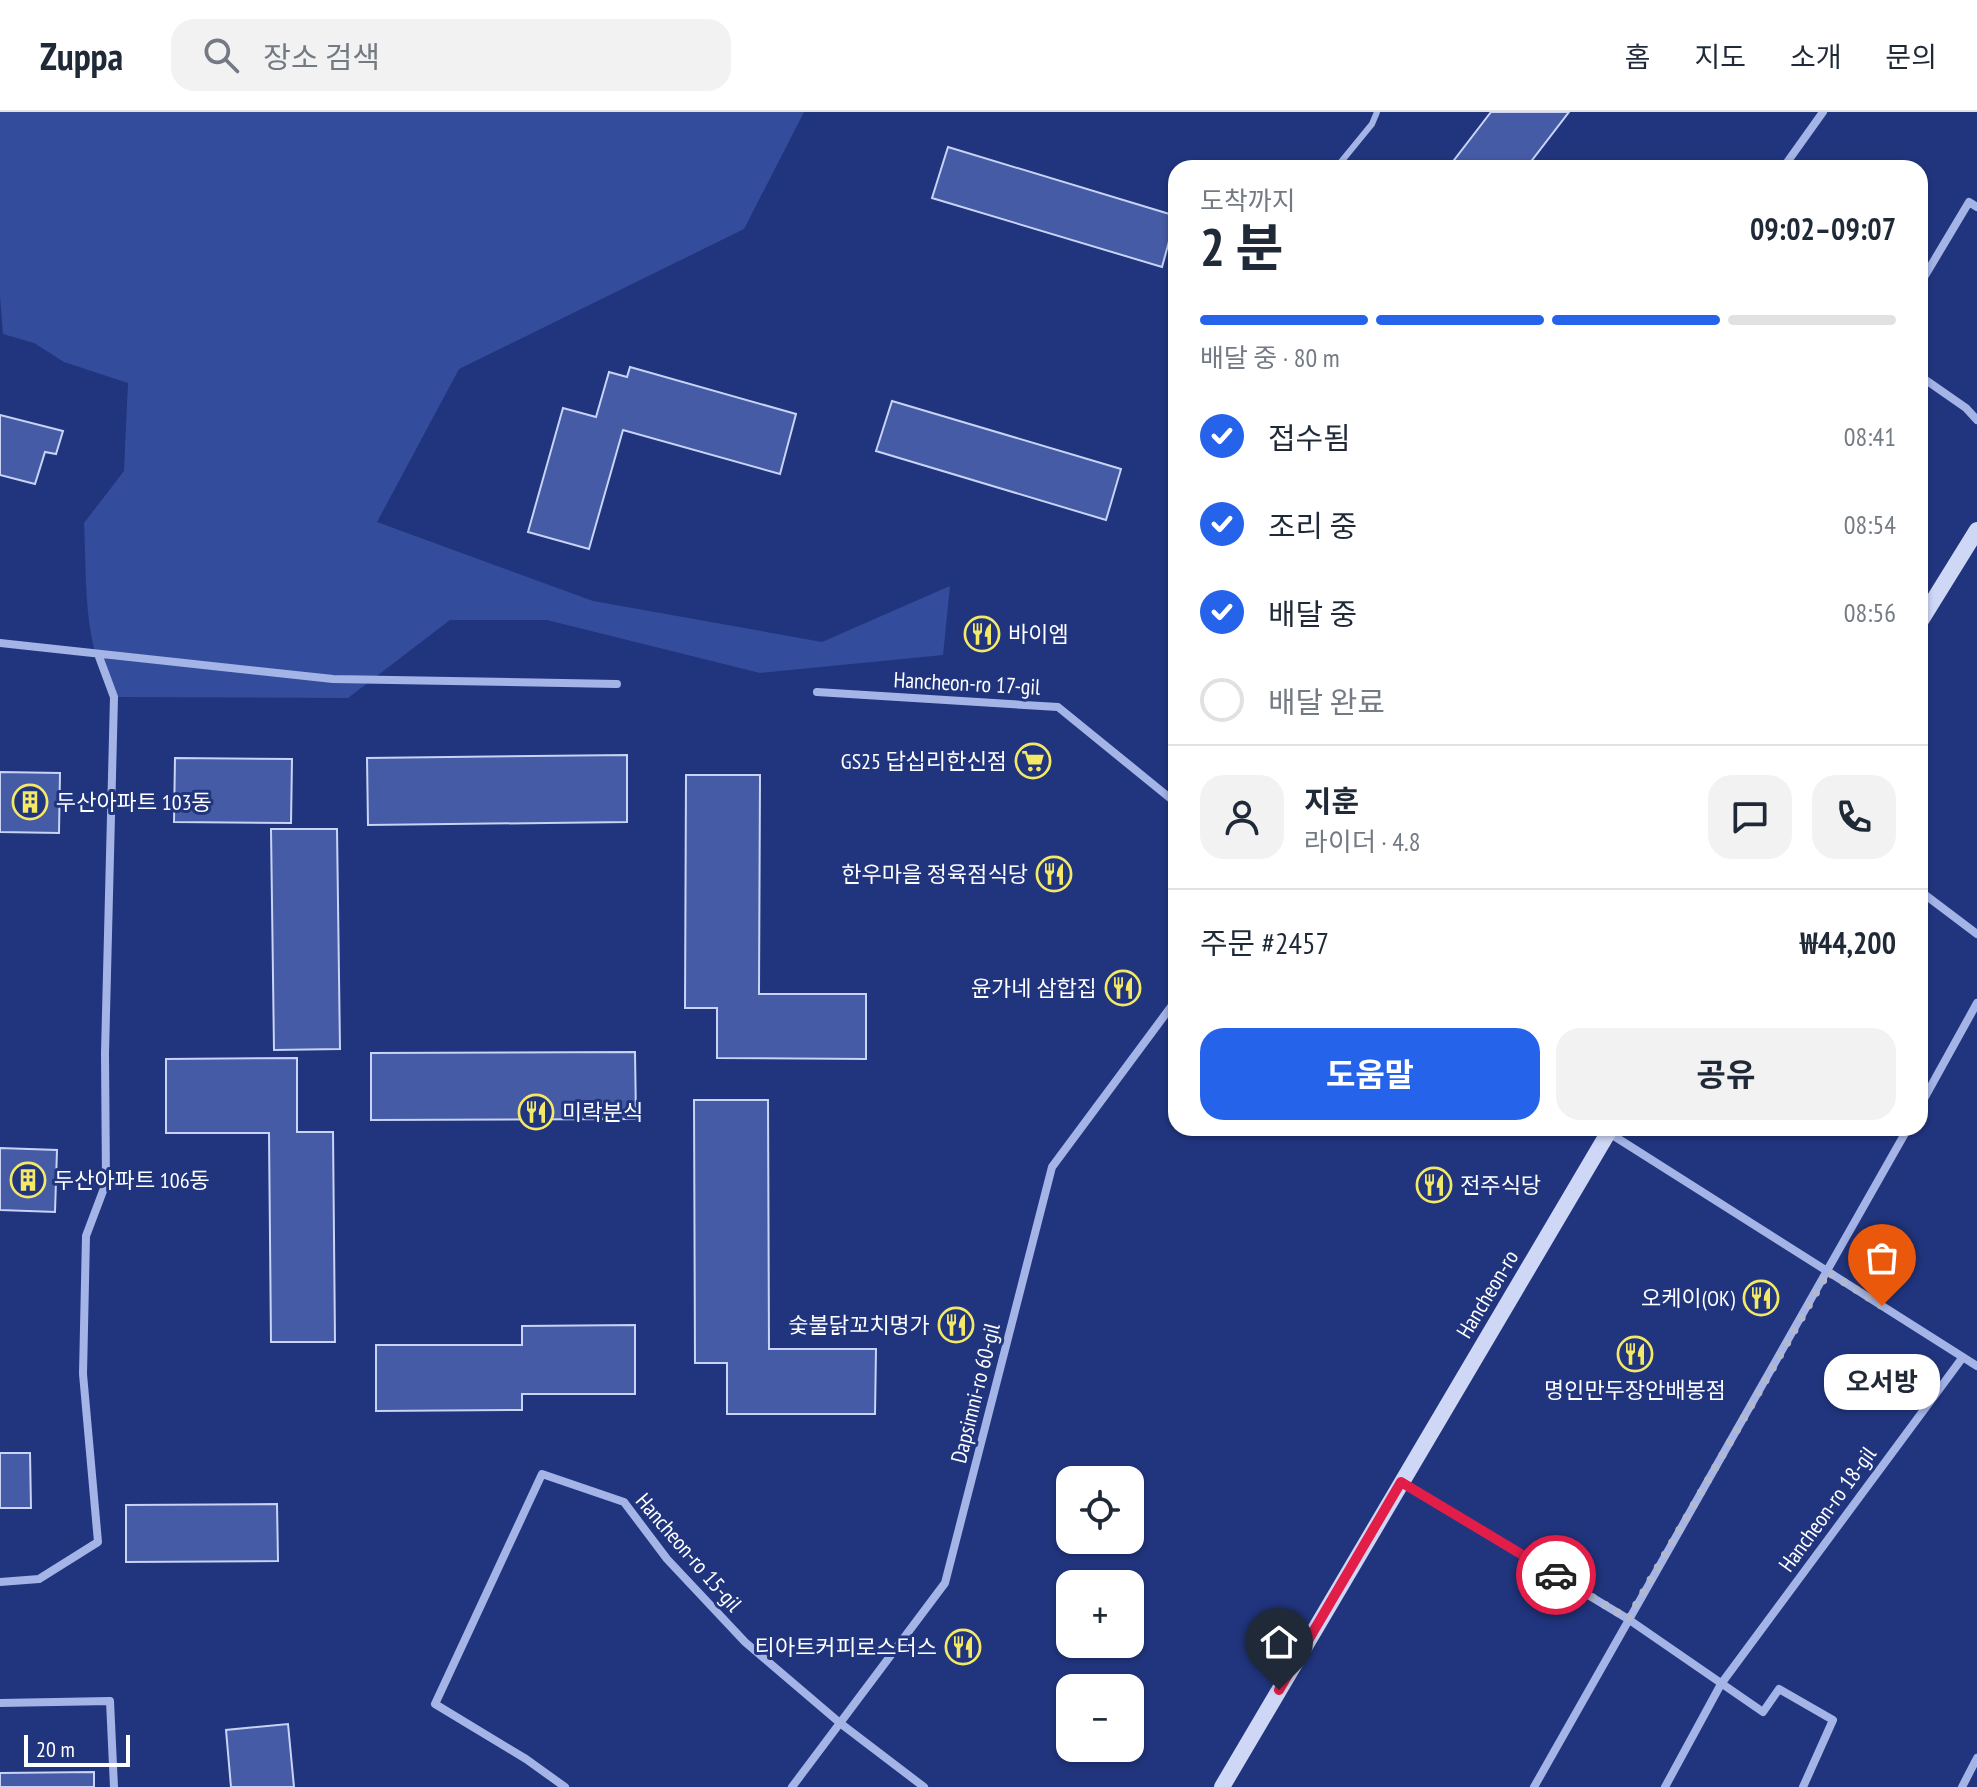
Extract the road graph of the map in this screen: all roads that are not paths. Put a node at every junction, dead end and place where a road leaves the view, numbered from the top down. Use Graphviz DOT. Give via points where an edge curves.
graph roads {
  1 [pos="1377,112"];
  2 [pos="1823,112"];
  3 [pos="1343,160"];
  4 [pos="1789,160"];
  5 [pos="1977,207"];
  6 [pos="1928,271"];
  7 [pos="1928,382"];
  8 [pos="1977,420"];
  9 [pos="1977,530"];
  10 [pos="1928,609"];
  11 [pos="0,643"];
  12 [pos="98,654"];
  13 [pos="617,684"];
  14 [pos="817,692"];
  15 [pos="1168,796"];
  16 [pos="1928,897"];
  17 [pos="1977,934"];
  18 [pos="1977,1003"];
  19 [pos="1168,1011"];
  20 [pos="1928,1092"];
  21 [pos="1603,1136"];
  22 [pos="1616,1136"];
  23 [pos="1904,1136"];
  24 [pos="1828,1272"];
  25 [pos="1963,1357"];
  26 [pos="1977,1366"];
  27 [pos="1401,1482"];
  28 [pos="0,1582"];
  29 [pos="1628,1619"];
  30 [pos="1721,1684"];
  31 [pos="0,1703"];
  32 [pos="840,1723"];
  33 [pos="1977,1758"];
  34 [pos="114,1787"];
  35 [pos="565,1787"];
  36 [pos="792,1787"];
  37 [pos="924,1787"];
  38 [pos="1222,1787"];
  39 [pos="1534,1787"];
  40 [pos="1665,1787"];
  41 [pos="1803,1787"];
  42 [pos="1962,1787"];
  1 -- 3 [label="lane"];
  2 -- 4 [label="street"];
  5 -- 6 [label="street" via="1969,202"];
  7 -- 8 [label="street"];
  9 -- 10 [label="main road"];
  11 -- 12 [label="street"];
  12 -- 13 [label="street" via="333,679"];
  12 -- 28 [label="street" via="114,697 106,1183 86,1236 83,1374 98,1542 39,1579"];
  14 -- 15 [label="street, Hancheon-ro 17-gil" via="1058,707"];
  16 -- 17 [label="street"];
  18 -- 20 [label="street"];
  19 -- 32 [label="street, Dapsimni-ro 60-gil" via="1052,1167 945,1583"];
  21 -- 27 [label="main road, Hancheon-ro"];
  22 -- 24 [label="street"];
  23 -- 24 [label="street"];
  24 -- 25 [label="street"];
  24 -- 29 [label="street"];
  25 -- 26 [label="street"];
  25 -- 30 [label="street, Hancheon-ro 18-gil"];
  27 -- 29 [label="street"];
  27 -- 38 [label="main road, Hancheon-ro"];
  29 -- 30 [label="street"];
  29 -- 39 [label="street"];
  30 -- 40 [label="street, Hancheon-ro 18-gil"];
  30 -- 41 [label="street" via="1763,1712 1779,1689 1833,1720"];
  31 -- 34 [label="street" via="110,1701"];
  32 -- 35 [label="street, Hancheon-ro 15-gil" via="745,1642 667,1559 624,1502 542,1474 435,1704"];
  32 -- 36 [label="street, Dapsimni-ro 60-gil"];
  32 -- 37 [label="street, Hancheon-ro 15-gil"];
  33 -- 42 [label="street"];
}
